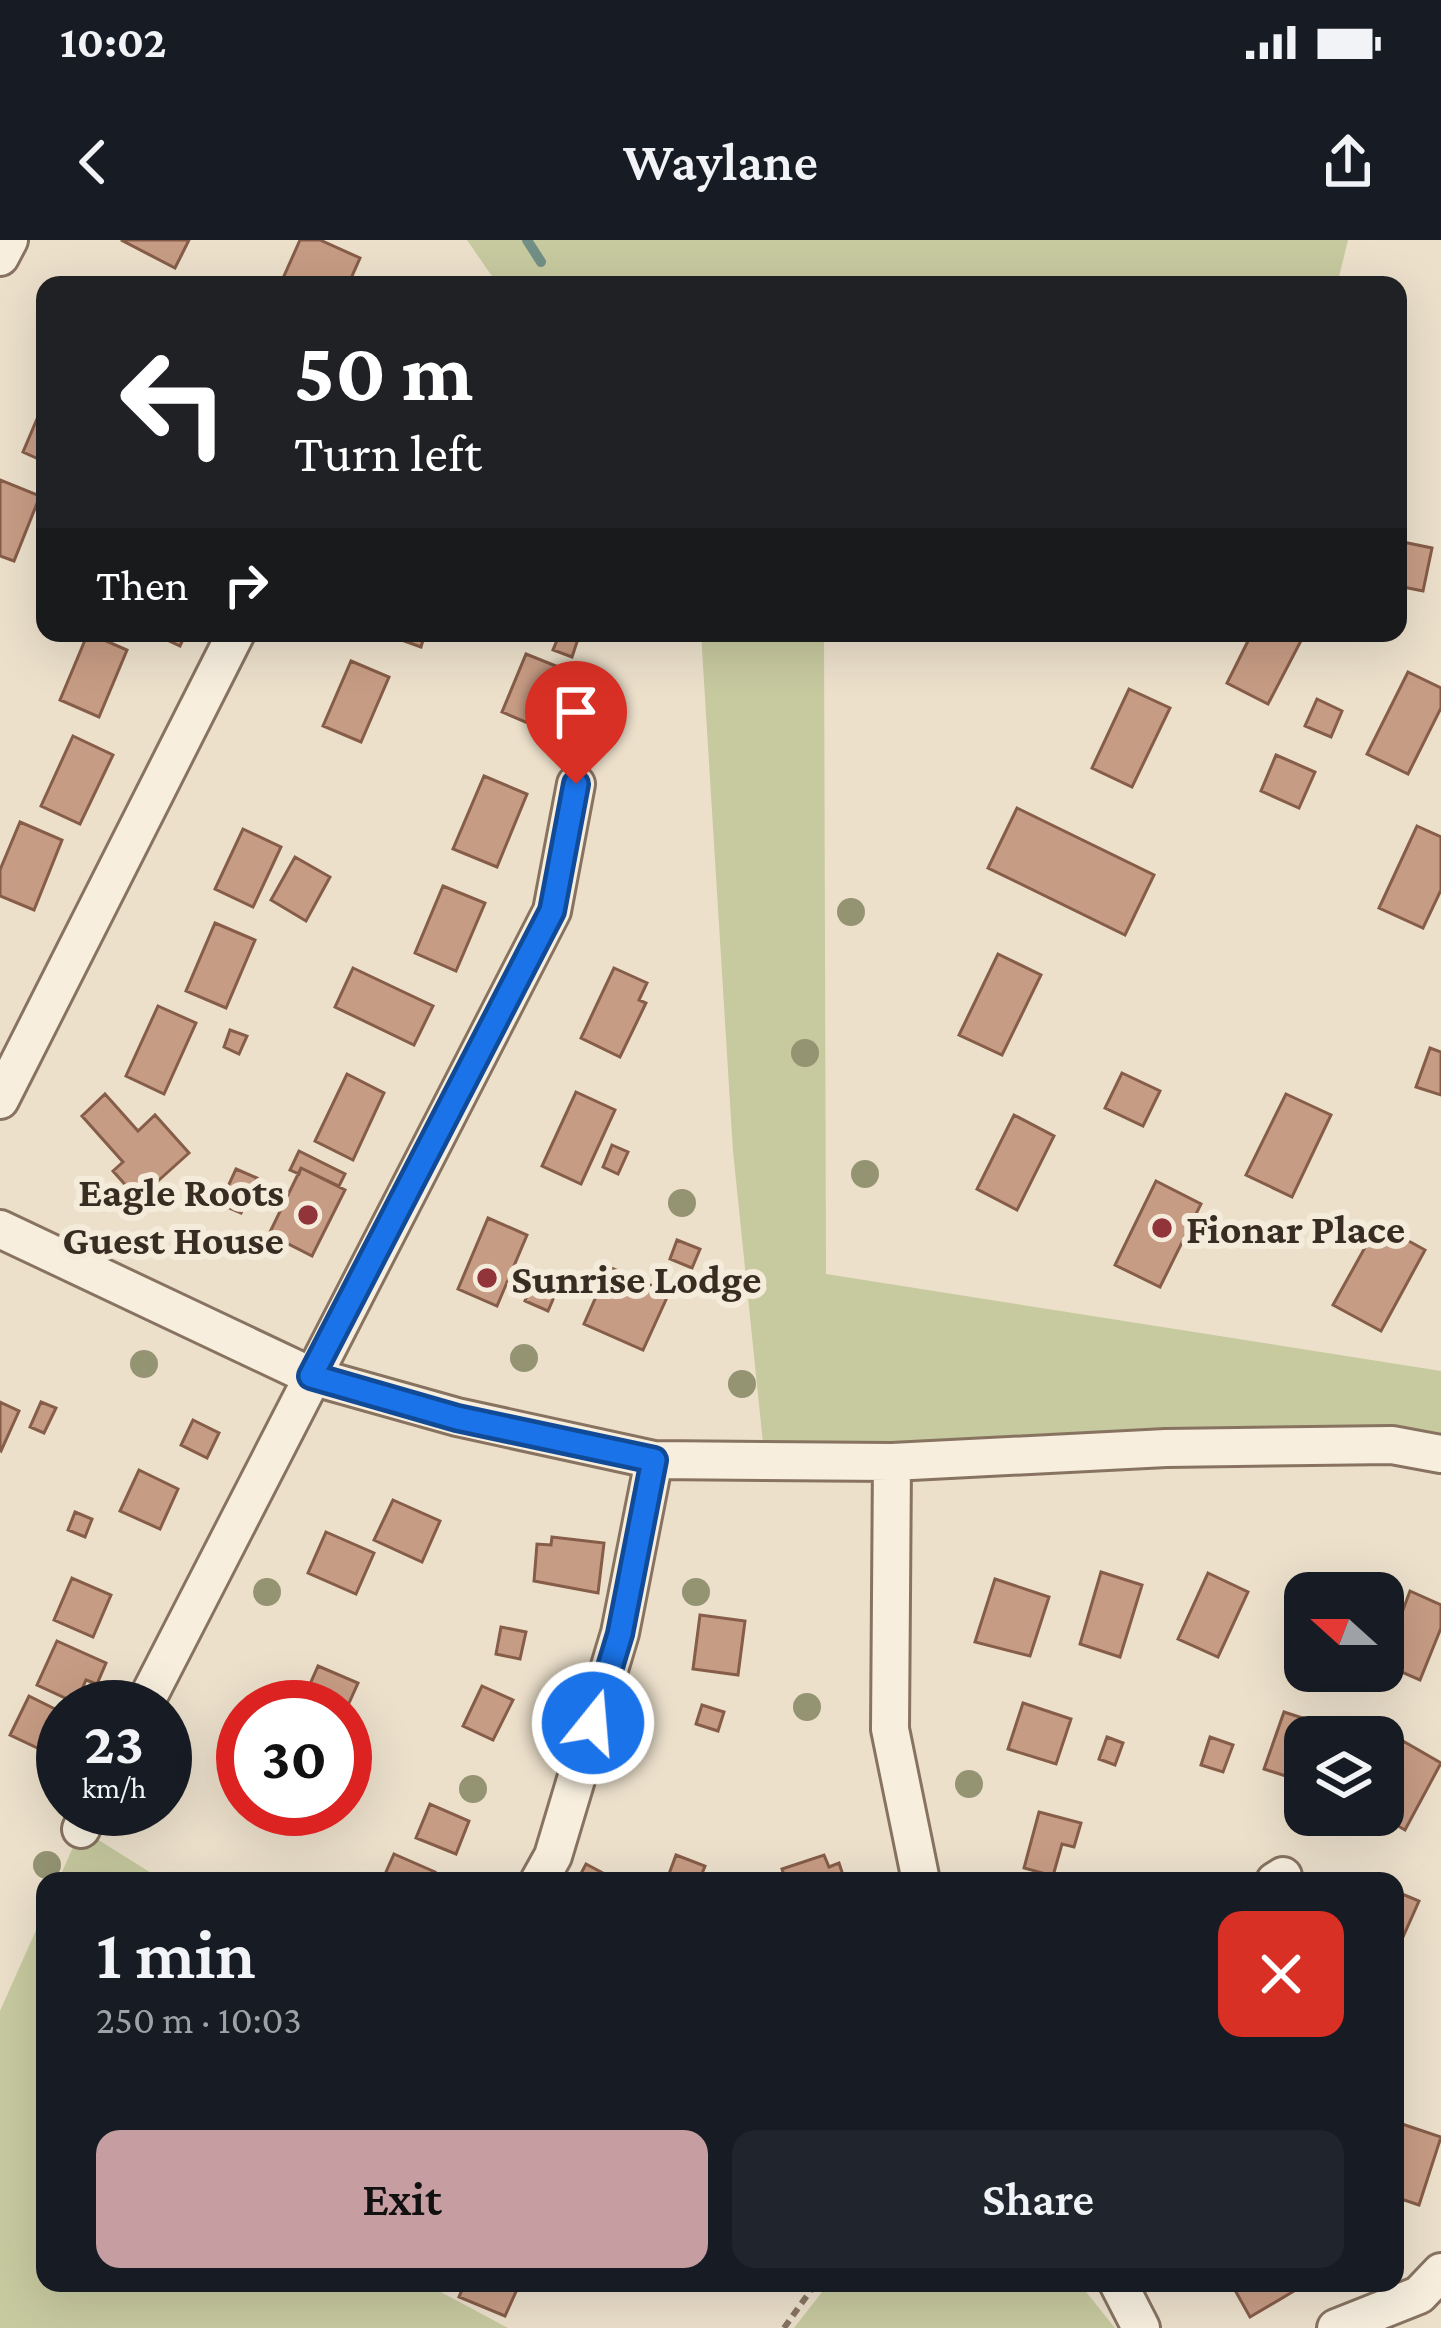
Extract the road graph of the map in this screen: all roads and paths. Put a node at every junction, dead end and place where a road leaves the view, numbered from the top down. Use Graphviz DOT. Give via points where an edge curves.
graph roads {
  1 [pos="9,240"];
  2 [pos="0,257"];
  3 [pos="231,642"];
  4 [pos="576,784"];
  5 [pos="0,1100"];
  6 [pos="0,1229"];
  7 [pos="311,1376"];
  8 [pos="1441,1454"];
  9 [pos="654,1460"];
  10 [pos="892,1462"];
  11 [pos="157,1680"];
  12 [pos="544,1872"];
  13 [pos="919,1872"];
  14 [pos="1441,2272"];
  15 [pos="810,2292"];
  16 [pos="1123,2292"];
  17 [pos="784,2328"];
  18 [pos="1141,2328"];
  19 [pos="1336,2328"];
  1 -- 2 [label="street"];
  3 -- 5 [label="street"];
  4 -- 7 [label="street" via="552,911"];
  6 -- 7 [label="street"];
  7 -- 9 [label="street" via="457,1418"];
  7 -- 11 [label="street"];
  8 -- 10 [label="street" via="1392,1445 1166,1448"];
  9 -- 10 [label="street"];
  9 -- 12 [label="street" via="620,1634"];
  10 -- 13 [label="street" via="890,1729"];
  14 -- 19 [label="street" via="1420,2295"];
  15 -- 17 [label="path"];
  16 -- 18 [label="street"];
}
